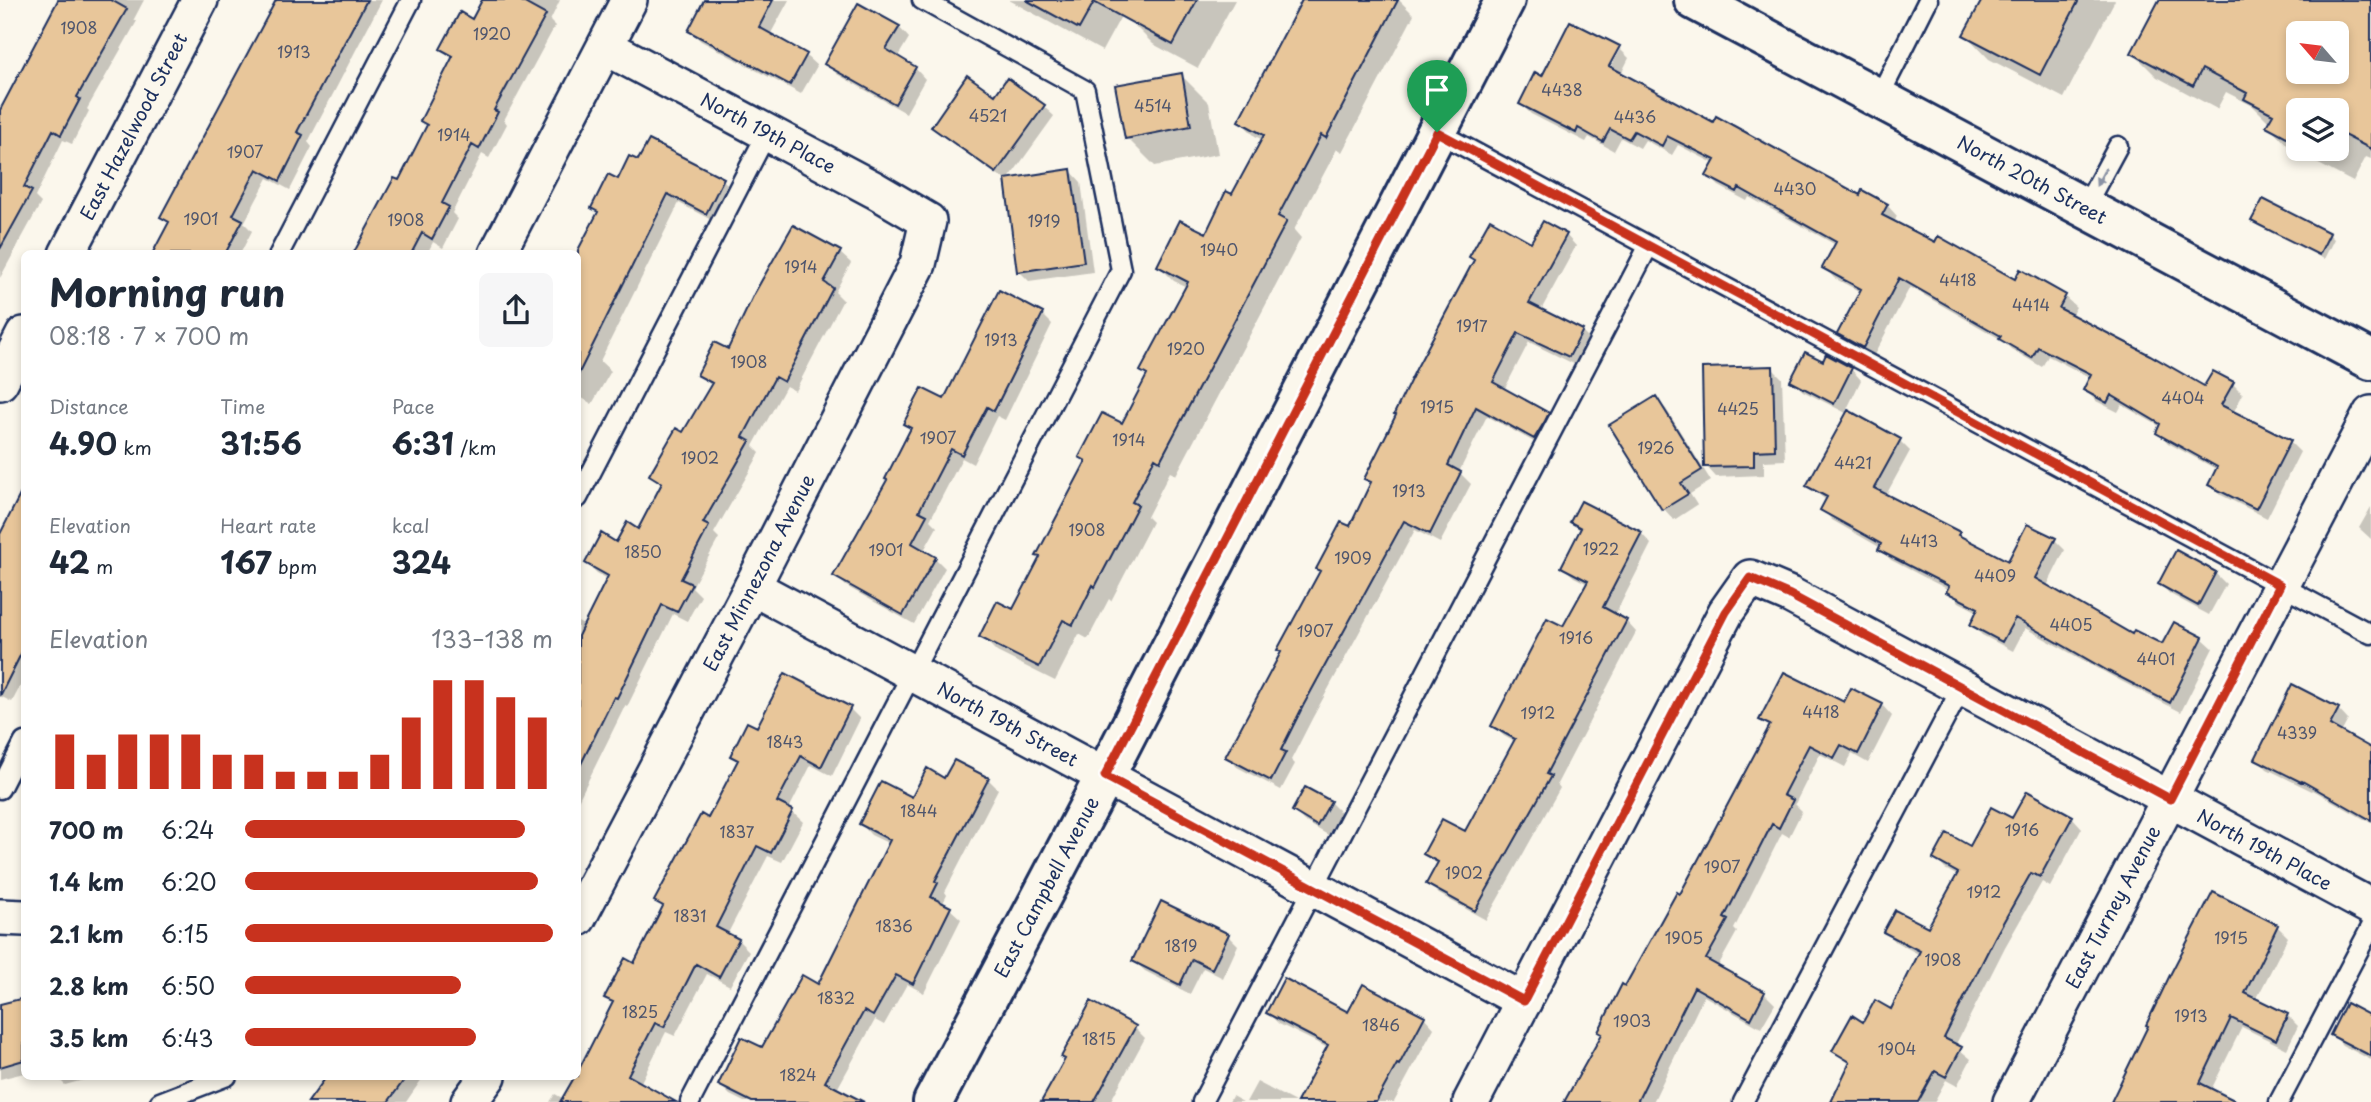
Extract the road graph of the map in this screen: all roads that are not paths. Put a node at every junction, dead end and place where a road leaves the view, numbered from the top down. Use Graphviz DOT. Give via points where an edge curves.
graph roads {
  1 [pos="200,0"];
  2 [pos="411,0"];
  3 [pos="629,0"];
  4 [pos="922,0"];
  5 [pos="1505,0"];
  6 [pos="1694,0"];
  7 [pos="1928,0"];
  8 [pos="606,47"];
  9 [pos="1878,99"];
  10 [pos="1437,132"];
  11 [pos="767,133"];
  12 [pos="2118,146"];
  13 [pos="2085,207"];
  14 [pos="928,221"];
  15 [pos="1648,247"];
  16 [pos="69,250"];
  17 [pos="281,250"];
  18 [pos="498,250"];
  19 [pos="21,341"];
  20 [pos="2371,360"];
  21 [pos="0,382"];
  22 [pos="2371,414"];
  23 [pos="581,492"];
  24 [pos="2280,585"];
  25 [pos="752,587"];
  26 [pos="2371,634"];
  27 [pos="914,673"];
  28 [pos="1962,687"];
  29 [pos="21,748"];
  30 [pos="1105,776"];
  31 [pos="0,789"];
  32 [pos="2170,799"];
  33 [pos="1314,888"];
  34 [pos="2371,907"];
  35 [pos="581,912"];
  36 [pos="0,917"];
  37 [pos="21,918"];
  38 [pos="2371,927"];
  39 [pos="1524,1001"];
  40 [pos="217,1080"];
  41 [pos="485,1080"];
  42 [pos="160,1102"];
  43 [pos="469,1102"];
  44 [pos="690,1102"];
  45 [pos="933,1102"];
  46 [pos="1202,1102"];
  47 [pos="1471,1102"];
  48 [pos="1743,1102"];
  49 [pos="2011,1102"];
  50 [pos="2279,1102"];
  1 -- 16 [label="street, East Hazelwood Street"];
  2 -- 17 [label="lane"];
  3 -- 8 [label="street"];
  4 -- 27 [label="lane" via="1085,90 1121,270"];
  5 -- 10 [label="street, East Campbell Avenue"];
  6 -- 9 [label="street, North 20th Street"];
  7 -- 9 [label="lane"];
  8 -- 11 [label="street, North 19th Place"];
  8 -- 18 [label="street"];
  9 -- 13 [label="street, North 20th Street"];
  10 -- 15 [label="lane"];
  10 -- 30 [label="street, East Campbell Avenue"];
  11 -- 14 [label="street, North 19th Place"];
  11 -- 23 [label="lane"];
  12 -- 13 [label="lane, one-way"];
  13 -- 20 [label="street, North 20th Street"];
  14 -- 25 [label="street, East Minnezona Avenue" via="918,264"];
  15 -- 24 [label="lane"];
  15 -- 33 [label="lane"];
  19 -- 21 [label="street"];
  22 -- 24 [label="street, East Turney Avenue"];
  24 -- 26 [label="lane"];
  24 -- 32 [label="street, East Turney Avenue"];
  25 -- 27 [label="street, North 19th Street"];
  25 -- 35 [label="street, East Minnezona Avenue"];
  27 -- 30 [label="street, North 19th Street"];
  27 -- 44 [label="lane"];
  28 -- 32 [label="street, North 19th Place"];
  28 -- 39 [label="street, North 19th Place" via="1750,578 1726,612"];
  28 -- 48 [label="lane"];
  29 -- 31 [label="lane"];
  30 -- 33 [label="street, North 19th Street"];
  30 -- 45 [label="street, East Campbell Avenue"];
  32 -- 34 [label="street, North 19th Place"];
  32 -- 49 [label="street, East Turney Avenue"];
  33 -- 39 [label="street, North 19th Street"];
  33 -- 46 [label="lane"];
  36 -- 37 [label="street"];
  38 -- 50 [label="lane"];
  39 -- 47 [label="street"];
  40 -- 42 [label="lane"];
  41 -- 43 [label="street"];
}
